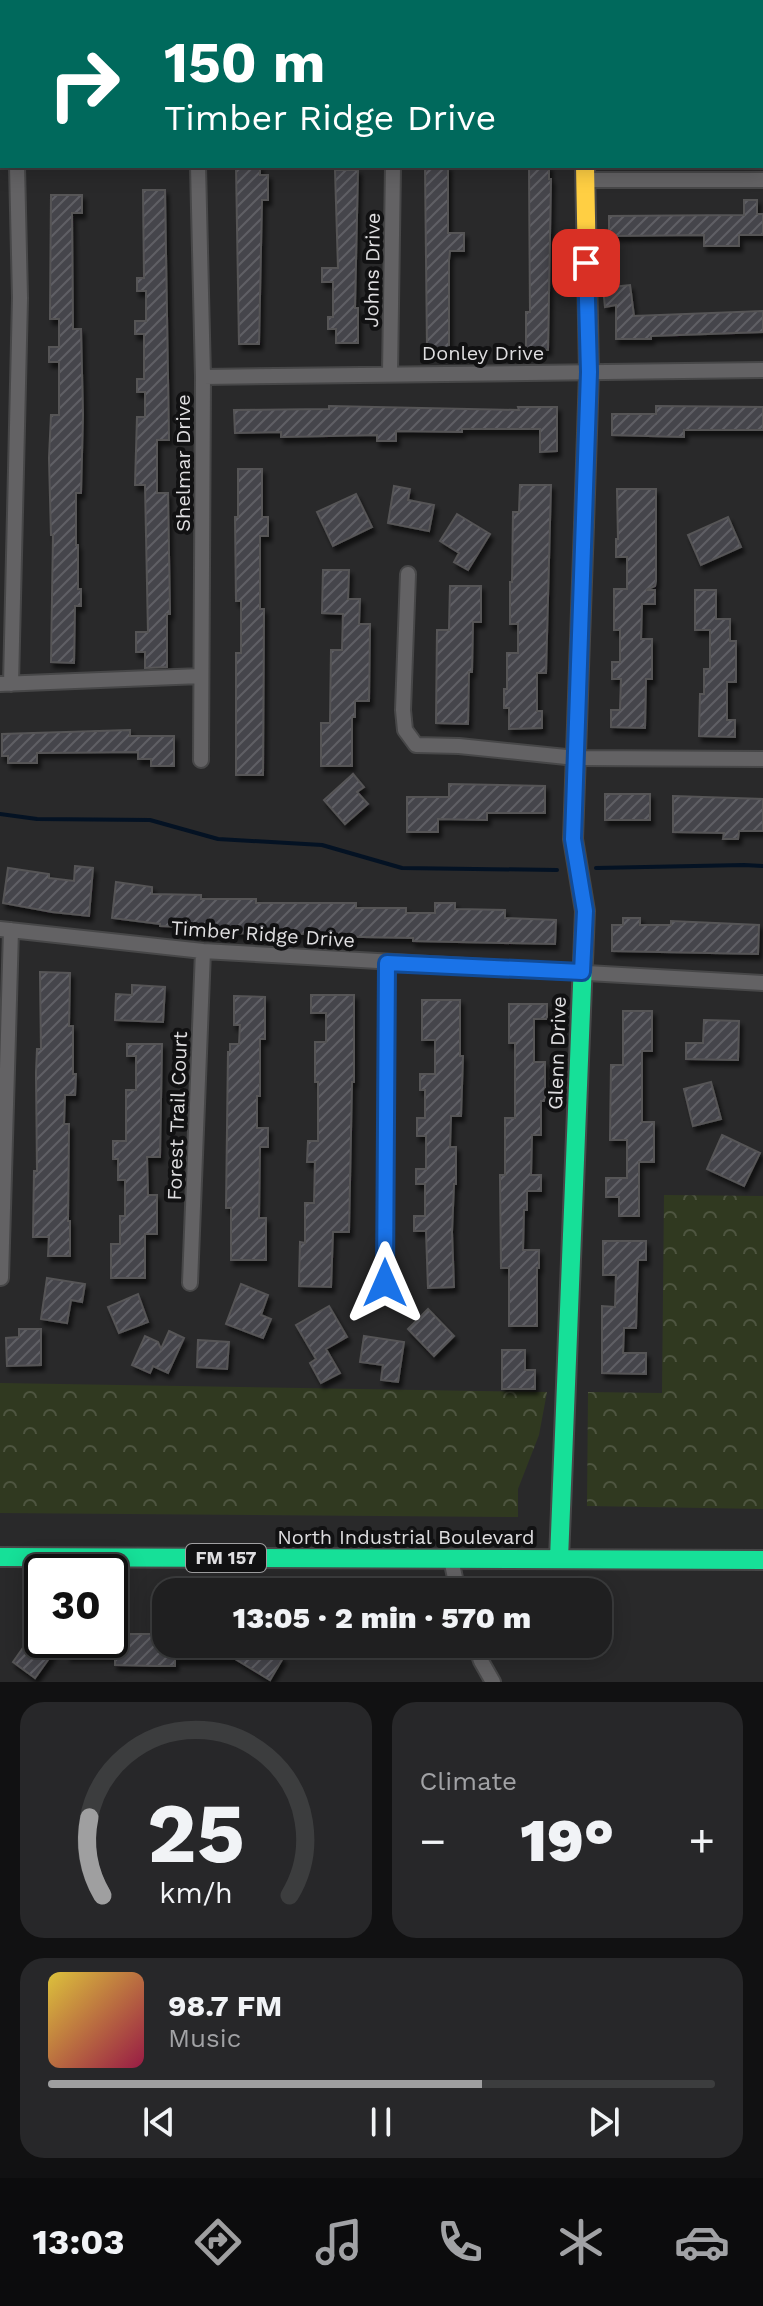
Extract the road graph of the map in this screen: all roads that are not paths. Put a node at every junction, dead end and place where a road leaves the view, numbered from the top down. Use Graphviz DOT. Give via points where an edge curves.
graph roads {
  1 [pos="17,168"];
  2 [pos="198,168"];
  3 [pos="393,168"];
  4 [pos="585,173"];
  5 [pos="763,180"];
  6 [pos="763,370"];
  7 [pos="589,372"];
  8 [pos="390,374"];
  9 [pos="203,377"];
  10 [pos="408,574"];
  11 [pos="201,676"];
  12 [pos="5,684"];
  13 [pos="576,758"];
  14 [pos="763,759"];
  15 [pos="201,760"];
  16 [pos="6,930"];
  17 [pos="203,951"];
  18 [pos="387,963"];
  19 [pos="582,972"];
  20 [pos="763,983"];
  21 [pos="1,1278"];
  22 [pos="190,1283"];
  23 [pos="385,1283"];
  24 [pos="0,1557"];
  25 [pos="451,1559"];
  26 [pos="559,1559"];
  27 [pos="763,1560"];
  28 [pos="455,1578"];
  29 [pos="480,1658"];
  30 [pos="493,1682"];
  1 -- 12 [label="street" via="20,298"];
  2 -- 9 [label="street, Shelmar Drive"];
  3 -- 8 [label="street, Johns Drive"];
  4 -- 5 [label="street"];
  4 -- 7 [label="street, Glenn Drive"];
  6 -- 7 [label="street, Donley Drive"];
  7 -- 8 [label="street, Donley Drive"];
  7 -- 13 [label="street, Glenn Drive"];
  8 -- 9 [label="street, Donley Drive"];
  9 -- 11 [label="street, Shelmar Drive"];
  10 -- 13 [label="street" via="403,710 405,730 416,745"];
  11 -- 12 [label="street"];
  11 -- 15 [label="street, Shelmar Drive"];
  13 -- 14 [label="street"];
  13 -- 19 [label="street, Glenn Drive" via="573,839 585,911"];
  16 -- 17 [label="street, Timber Ridge Drive"];
  16 -- 21 [label="street"];
  17 -- 18 [label="street, Timber Ridge Drive"];
  17 -- 22 [label="street, Forest Trail Court"];
  18 -- 19 [label="street, Timber Ridge Drive"];
  18 -- 23 [label="street"];
  19 -- 20 [label="street, Timber Ridge Drive"];
  19 -- 26 [label="street, Glenn Drive"];
  24 -- 25 [label="street, North Industrial Boulevard / FM 157"];
  25 -- 26 [label="street, North Industrial Boulevard / FM 157"];
  25 -- 28 [label="street"];
  26 -- 27 [label="street, North Industrial Boulevard / FM 157"];
  29 -- 30 [label="street"];
}
